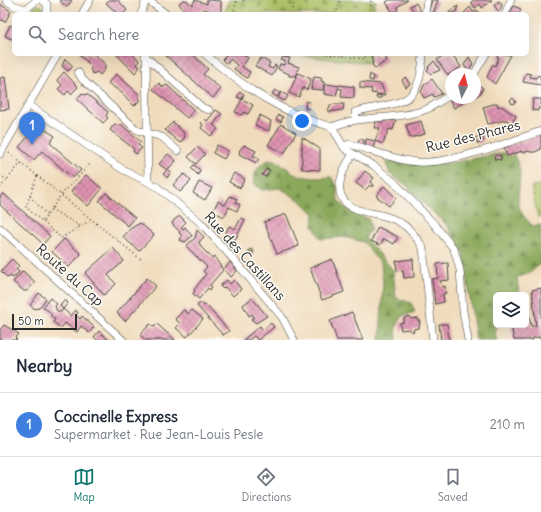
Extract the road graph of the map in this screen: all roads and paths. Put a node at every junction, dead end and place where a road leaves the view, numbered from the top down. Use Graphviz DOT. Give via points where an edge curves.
graph roads {
  1 [pos="6,0"];
  2 [pos="37,0"];
  3 [pos="42,0"];
  4 [pos="90,0"];
  5 [pos="147,0"];
  6 [pos="237,0"];
  7 [pos="295,0"];
  8 [pos="340,0"];
  9 [pos="367,0"];
  10 [pos="371,0"];
  11 [pos="427,0"];
  12 [pos="511,0"];
  13 [pos="292,9"];
  14 [pos="26,12"];
  15 [pos="47,12"];
  16 [pos="83,12"];
  17 [pos="142,12"];
  18 [pos="163,12"];
  19 [pos="234,12"];
  20 [pos="337,12"];
  21 [pos="370,12"];
  22 [pos="425,12"];
  23 [pos="506,12"];
  24 [pos="57,56"];
  25 [pos="145,56"];
  26 [pos="146,56"];
  27 [pos="207,56"];
  28 [pos="343,56"];
  29 [pos="366,56"];
  30 [pos="423,56"];
  31 [pos="485,56"];
  32 [pos="478,68"];
  33 [pos="78,72"];
  34 [pos="445,98"];
  35 [pos="28,105"];
  36 [pos="209,110"];
  37 [pos="356,119"];
  38 [pos="332,126"];
  39 [pos="541,131"];
  40 [pos="148,132"];
  41 [pos="343,146"];
  42 [pos="178,151"];
  43 [pos="8,153"];
  44 [pos="0,154"];
  45 [pos="353,154"];
  46 [pos="20,163"];
  47 [pos="90,164"];
  48 [pos="0,175"];
  49 [pos="37,176"];
  50 [pos="7,180"];
  51 [pos="148,182"];
  52 [pos="0,188"];
  53 [pos="60,195"];
  54 [pos="30,196"];
  55 [pos="51,209"];
  56 [pos="47,215"];
  57 [pos="91,220"];
  58 [pos="42,221"];
  59 [pos="80,226"];
  60 [pos="0,228"];
  61 [pos="143,261"];
  62 [pos="123,340"];
  63 [pos="294,340"];
  64 [pos="433,340"];
  65 [pos="468,340"];
  1 -- 14 [label="street"];
  2 -- 14 [label="street"];
  3 -- 15 [label="street" via="46,4"];
  4 -- 16 [label="street"];
  5 -- 17 [label="street"];
  5 -- 18 [label="street"];
  6 -- 19 [label="path"];
  7 -- 13 [label="path"];
  8 -- 20 [label="path"];
  9 -- 10 [label="path"];
  10 -- 21 [label="path"];
  11 -- 22 [label="street"];
  12 -- 23 [label="street"];
  24 -- 35 [label="street"];
  25 -- 40 [label="street"];
  26 -- 36 [label="street" via="203,108"];
  27 -- 38 [label="street" via="234,79 288,112 309,121"];
  28 -- 29 [label="path" via="365,59"];
  30 -- 37 [label="street" via="419,84 412,94 403,101 388,106 355,112"];
  31 -- 32 [label="street"];
  33 -- 40 [label="street" via="82,80 138,130"];
  34 -- 37 [label="street" via="426,109"];
  35 -- 44 [label="street"];
  35 -- 51 [label="street, Rue des Castillans" via="122,169"];
  37 -- 38 [label="street"];
  38 -- 41 [label="street"];
  39 -- 41 [label="street, Rue des Phares" via="486,149 440,160 419,162 402,160 350,144"];
  40 -- 42 [label="street" via="162,137"];
  40 -- 51 [label="street"];
  41 -- 45 [label="street"];
  43 -- 46 [label="path"];
  45 -- 64 [label="street" via="341,177 340,194 346,204 354,208 394,219 408,229 420,243 423,248"];
  45 -- 65 [label="street" via="373,165 394,182 454,249 460,270"];
  46 -- 49 [label="path"];
  46 -- 50 [label="path"];
  47 -- 53 [label="path"];
  48 -- 50 [label="path"];
  49 -- 53 [label="path"];
  49 -- 54 [label="path"];
  50 -- 52 [label="path"];
  51 -- 63 [label="street, Rue des Castillans" via="201,223 282,317"];
  53 -- 55 [label="path"];
  53 -- 57 [label="path"];
  54 -- 56 [label="path"];
  54 -- 58 [label="path" via="26,207"];
  55 -- 56 [label="path"];
  55 -- 59 [label="path"];
  56 -- 58 [label="path"];
  57 -- 59 [label="path"];
  57 -- 61 [label="path"];
  58 -- 59 [label="path" via="61,238"];
  60 -- 62 [label="street, Route du Cap"];
}
